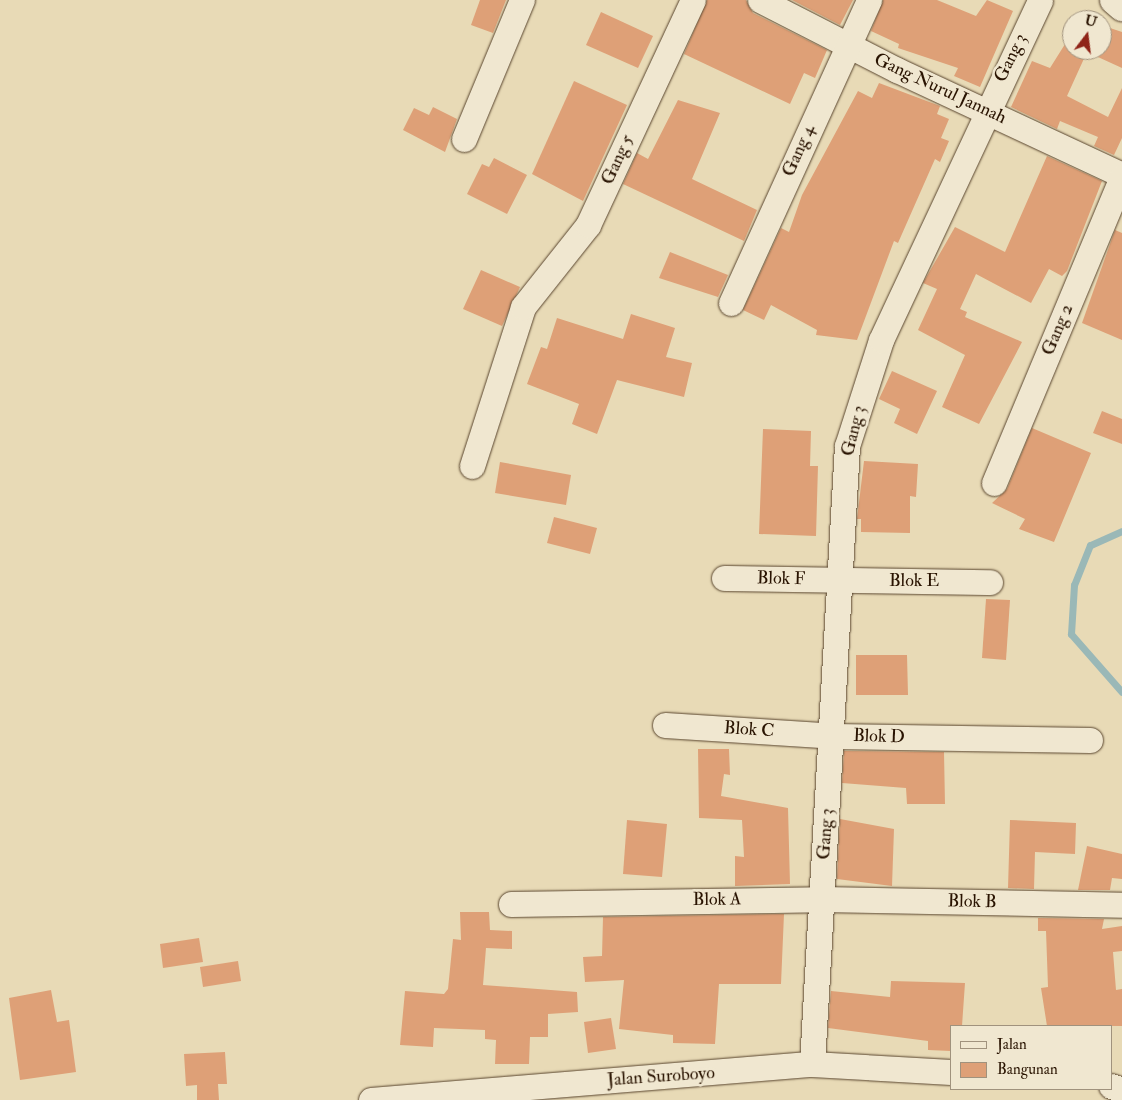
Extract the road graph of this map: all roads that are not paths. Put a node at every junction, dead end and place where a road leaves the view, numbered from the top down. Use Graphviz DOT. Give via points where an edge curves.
graph roads {
  1 [pos="522,0"];
  2 [pos="692,0"];
  3 [pos="760,0"];
  4 [pos="869,0"];
  5 [pos="1040,0"];
  6 [pos="1114,0"];
  7 [pos="1122,7"];
  8 [pos="846,44"];
  9 [pos="985,111"];
  10 [pos="464,139"];
  11 [pos="1122,176"];
  12 [pos="731,303"];
  13 [pos="472,466"];
  14 [pos="994,483"];
  15 [pos="724,578"];
  16 [pos="838,580"];
  17 [pos="990,582"];
  18 [pos="664,725"];
  19 [pos="833,736"];
  20 [pos="1090,740"];
  21 [pos="821,898"];
  22 [pos="511,904"];
  23 [pos="1122,905"];
  24 [pos="812,1064"];
  25 [pos="950,1072"];
  26 [pos="513,1094"];
  27 [pos="371,1100"];
  1 -- 10 [label="street"];
  2 -- 13 [label="street, Gang 5" via="588,225 523,307"];
  3 -- 8 [label="street, Gang Nurul Jannah"];
  4 -- 8 [label="street, Gang 4"];
  5 -- 9 [label="street, Gang 3"];
  6 -- 7 [label="main road"];
  8 -- 9 [label="street, Gang Nurul Jannah"];
  8 -- 12 [label="street, Gang 4"];
  9 -- 11 [label="street, Gang Nurul Jannah"];
  9 -- 16 [label="street, Gang 3" via="881,340 847,446"];
  11 -- 14 [label="street, Gang 2"];
  15 -- 16 [label="street, Blok F"];
  16 -- 17 [label="street, Blok E"];
  16 -- 19 [label="street, Gang 3"];
  18 -- 19 [label="street, Blok C"];
  19 -- 20 [label="street, Blok D"];
  19 -- 21 [label="street, Gang 3"];
  21 -- 22 [label="street, Blok A"];
  21 -- 23 [label="street, Blok B"];
  21 -- 24 [label="street, Gang 3"];
  24 -- 25 [label="street, Jalan Suroboyo"];
  24 -- 26 [label="street, Jalan Suroboyo"];
  26 -- 27 [label="street, Jalan Suroboyo"];
}
